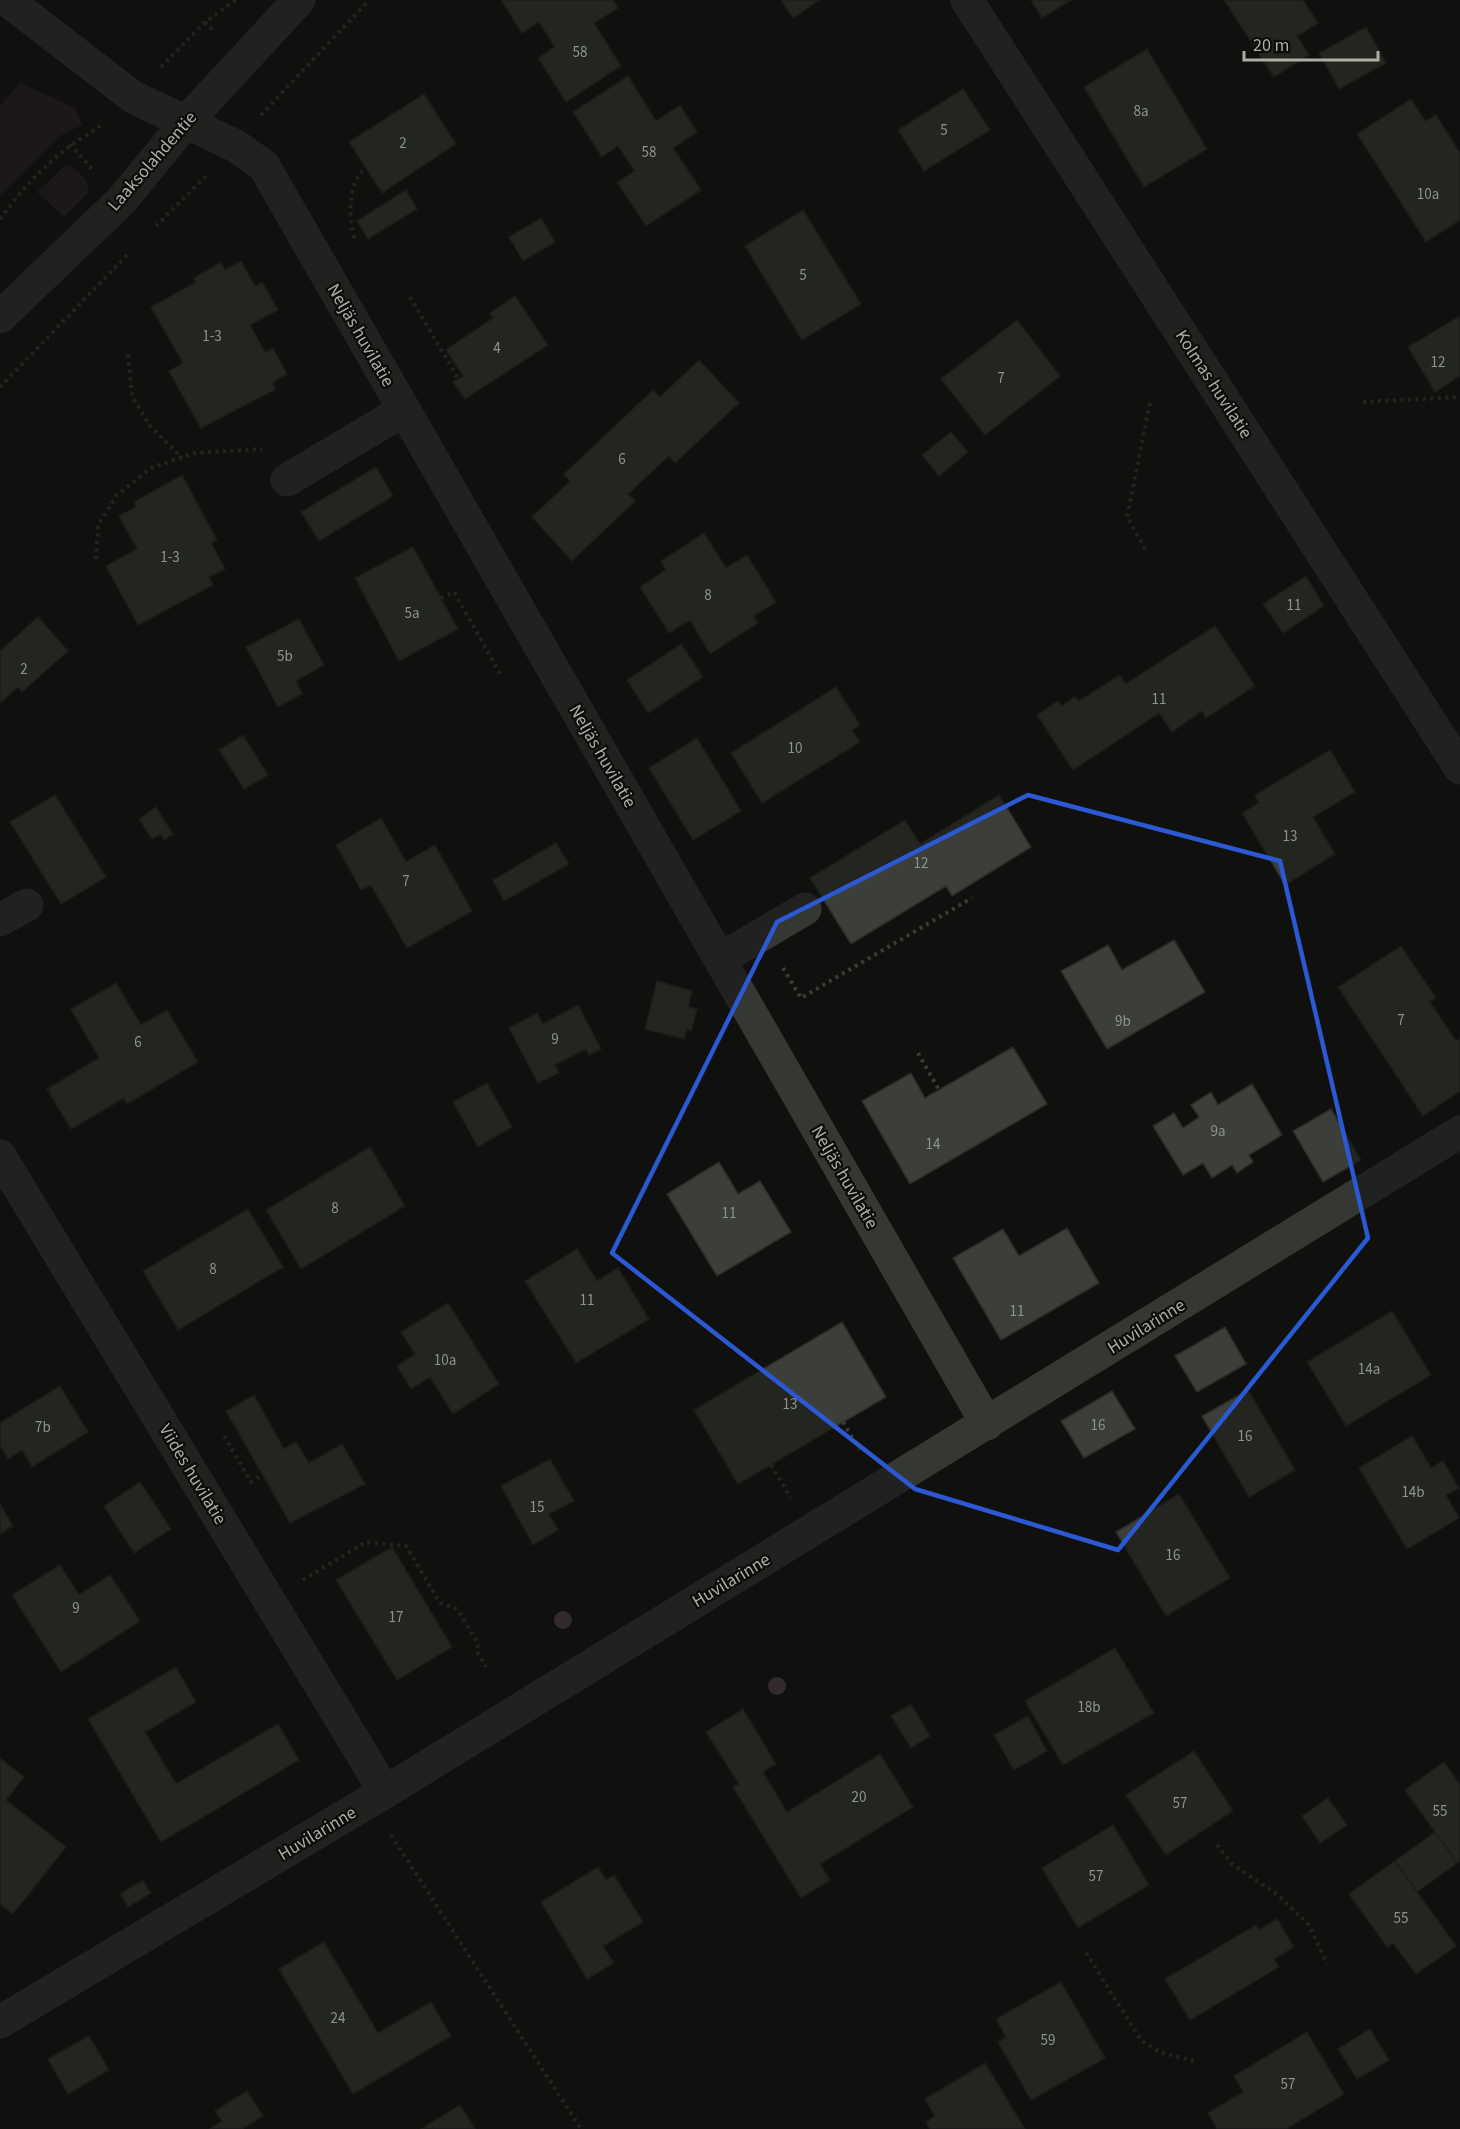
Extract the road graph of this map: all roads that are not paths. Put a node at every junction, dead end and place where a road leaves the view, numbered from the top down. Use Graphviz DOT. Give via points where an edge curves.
graph roads {
  1 [pos="7,0"];
  2 [pos="299,0"];
  3 [pos="968,0"];
  4 [pos="186,122"];
  5 [pos="0,317"];
  6 [pos="404,410"];
  7 [pos="297,474"];
  8 [pos="1458,761"];
  9 [pos="805,909"];
  10 [pos="720,959"];
  11 [pos="1460,1132"];
  12 [pos="0,1156"];
  13 [pos="987,1424"];
  14 [pos="377,1797"];
  15 [pos="4,2011"];
  1 -- 4 [label="street, Neljäs huvilatie" via="133,97"];
  2 -- 4 [label="street, Laaksolahdentie"];
  3 -- 8 [label="street, Kolmas huvilatie"];
  4 -- 5 [label="street, Laaksolahdentie" via="122,200"];
  4 -- 6 [label="street, Neljäs huvilatie" via="236,146 264,166"];
  6 -- 7 [label="street"];
  6 -- 10 [label="street, Neljäs huvilatie"];
  9 -- 10 [label="street"];
  10 -- 13 [label="street, Neljäs huvilatie"];
  11 -- 13 [label="street, Huvilarinne"];
  12 -- 14 [label="street, Viides huvilatie" via="269,1600"];
  13 -- 14 [label="street, Huvilarinne"];
  14 -- 15 [label="street, Huvilarinne"];
}
